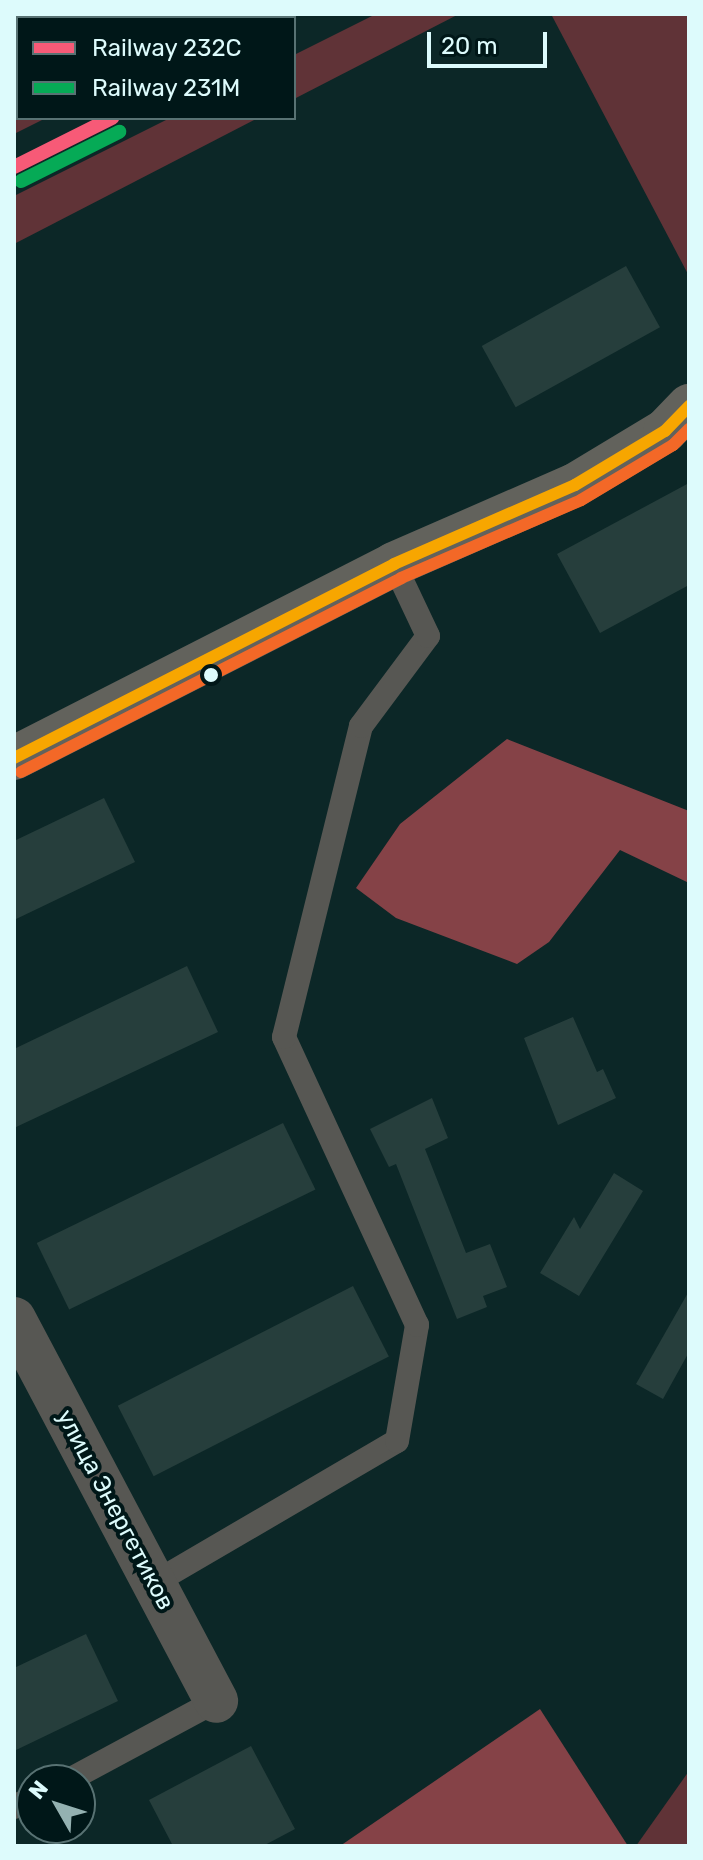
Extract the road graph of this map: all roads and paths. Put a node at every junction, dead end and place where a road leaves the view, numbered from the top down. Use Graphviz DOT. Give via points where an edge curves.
graph roads {
  1 [pos="689,406"];
  2 [pos="394,564"];
  3 [pos="14,758"];
  4 [pos="14,1319"];
  5 [pos="154,1583"];
  6 [pos="216,1701"];
  7 [pos="96,1765"];
  1 -- 2 [label="main road" via="665,431 575,485"];
  2 -- 3 [label="main road"];
  2 -- 5 [label="lane" via="428,636 361,726 284,1037 417,1325 397,1441"];
  4 -- 5 [label="street, улица Энергетиков"];
  5 -- 6 [label="street, улица Энергетиков"];
  6 -- 7 [label="lane"];
}
